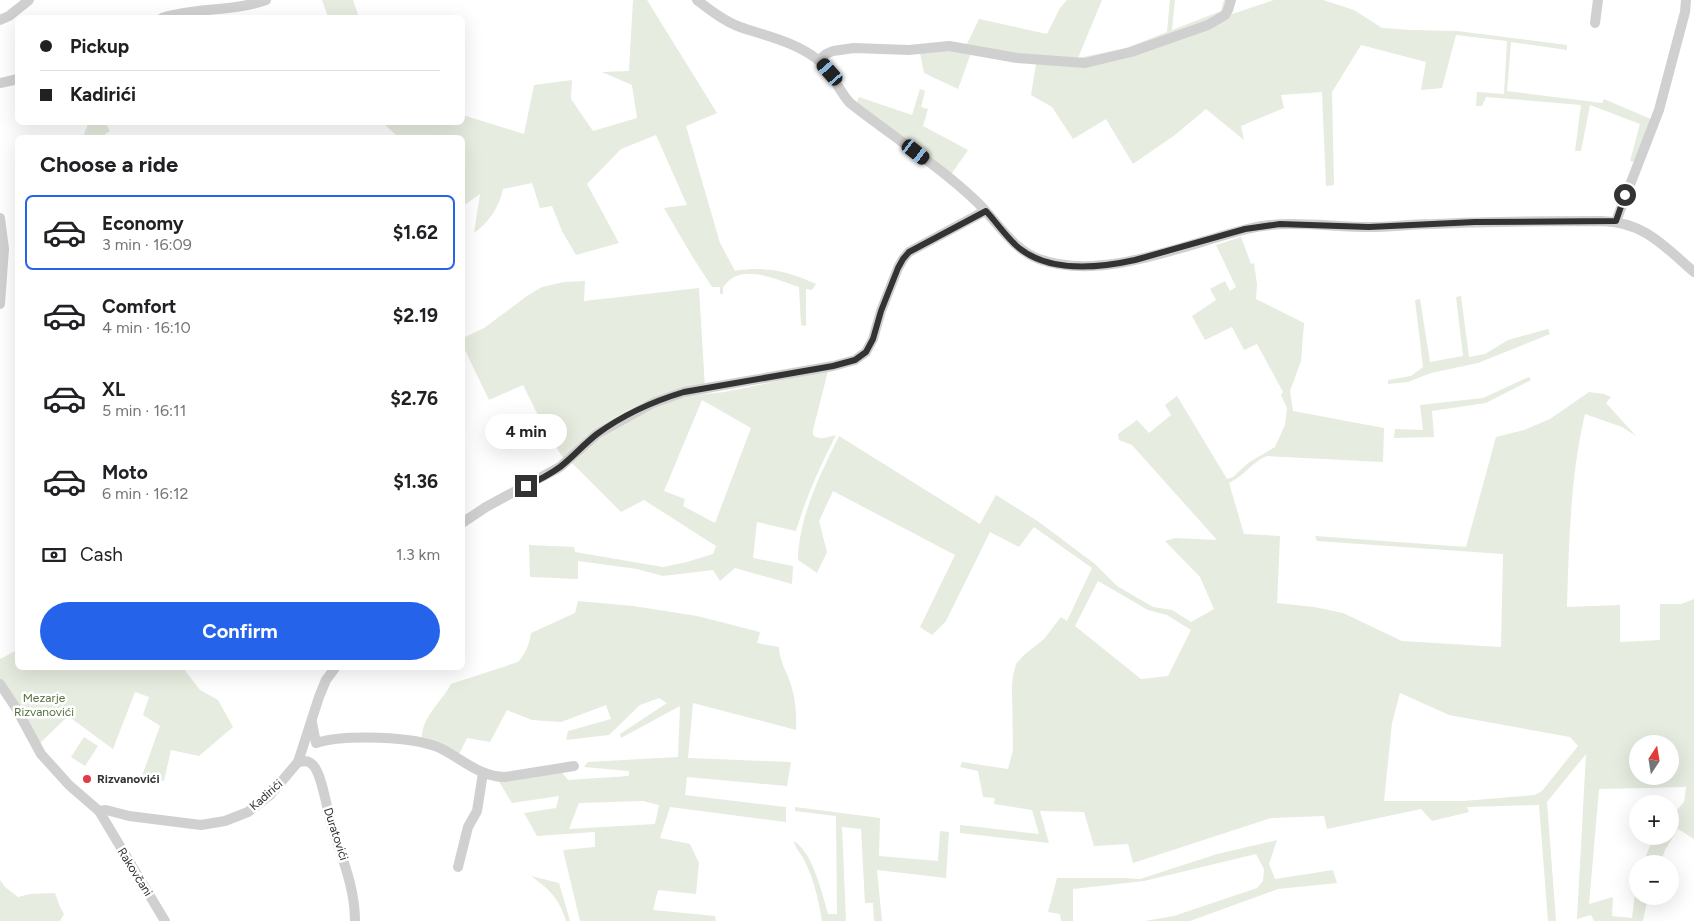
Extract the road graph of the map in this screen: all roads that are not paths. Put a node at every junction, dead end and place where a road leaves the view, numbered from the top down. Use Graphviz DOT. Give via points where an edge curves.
graph roads {
  1 [pos="29,0"];
  2 [pos="266,0"];
  3 [pos="697,0"];
  4 [pos="1231,0"];
  5 [pos="1598,0"];
  6 [pos="1686,0"];
  7 [pos="174,15"];
  8 [pos="0,20"];
  9 [pos="1595,23"];
  10 [pos="819,60"];
  11 [pos="15,80"];
  12 [pos="0,83"];
  13 [pos="986,211"];
  14 [pos="0,218"];
  15 [pos="1616,221"];
  16 [pos="1694,272"];
  17 [pos="0,304"];
  18 [pos="465,521"];
  19 [pos="334,670"];
  20 [pos="0,684"];
  21 [pos="311,720"];
  22 [pos="316,743"];
  23 [pos="301,761"];
  24 [pos="574,766"];
  25 [pos="483,773"];
  26 [pos="99,811"];
  27 [pos="458,867"];
  28 [pos="165,921"];
  29 [pos="355,921"];
  1 -- 8 [label="street"];
  2 -- 7 [label="street"];
  3 -- 10 [label="street" via="731,23 785,42"];
  4 -- 10 [label="street" via="1225,15 1208,24 1131,52 1085,63 1017,58 949,46 909,50 854,48 833,51"];
  5 -- 9 [label="street"];
  6 -- 15 [label="street" via="1659,110"];
  10 -- 13 [label="street" via="850,103 951,180"];
  11 -- 12 [label="street"];
  13 -- 15 [label="street" via="1028,254 1047,262 1084,266 1130,261 1245,229 1280,224 1369,227"];
  13 -- 18 [label="street" via="916,247 903,259 870,346 863,356 833,366 684,392 653,403 597,434 560,467"];
  14 -- 17 [label="street" via="4,249"];
  15 -- 16 [label="street" via="1652,235"];
  19 -- 21 [label="street, Kadirići"];
  20 -- 26 [label="street" via="47,761"];
  21 -- 22 [label="street"];
  21 -- 23 [label="street, Kadirići"];
  22 -- 23 [label="street"];
  22 -- 25 [label="street" via="360,738 425,743 441,748"];
  23 -- 26 [label="street, Kadirići" via="260,803 248,812 225,821 191,825"];
  23 -- 29 [label="street, Duratovići" via="313,765 319,778 348,870"];
  24 -- 25 [label="street" via="505,777"];
  25 -- 27 [label="street" via="477,811 468,827"];
  26 -- 28 [label="street, Rakovčani"];
}
